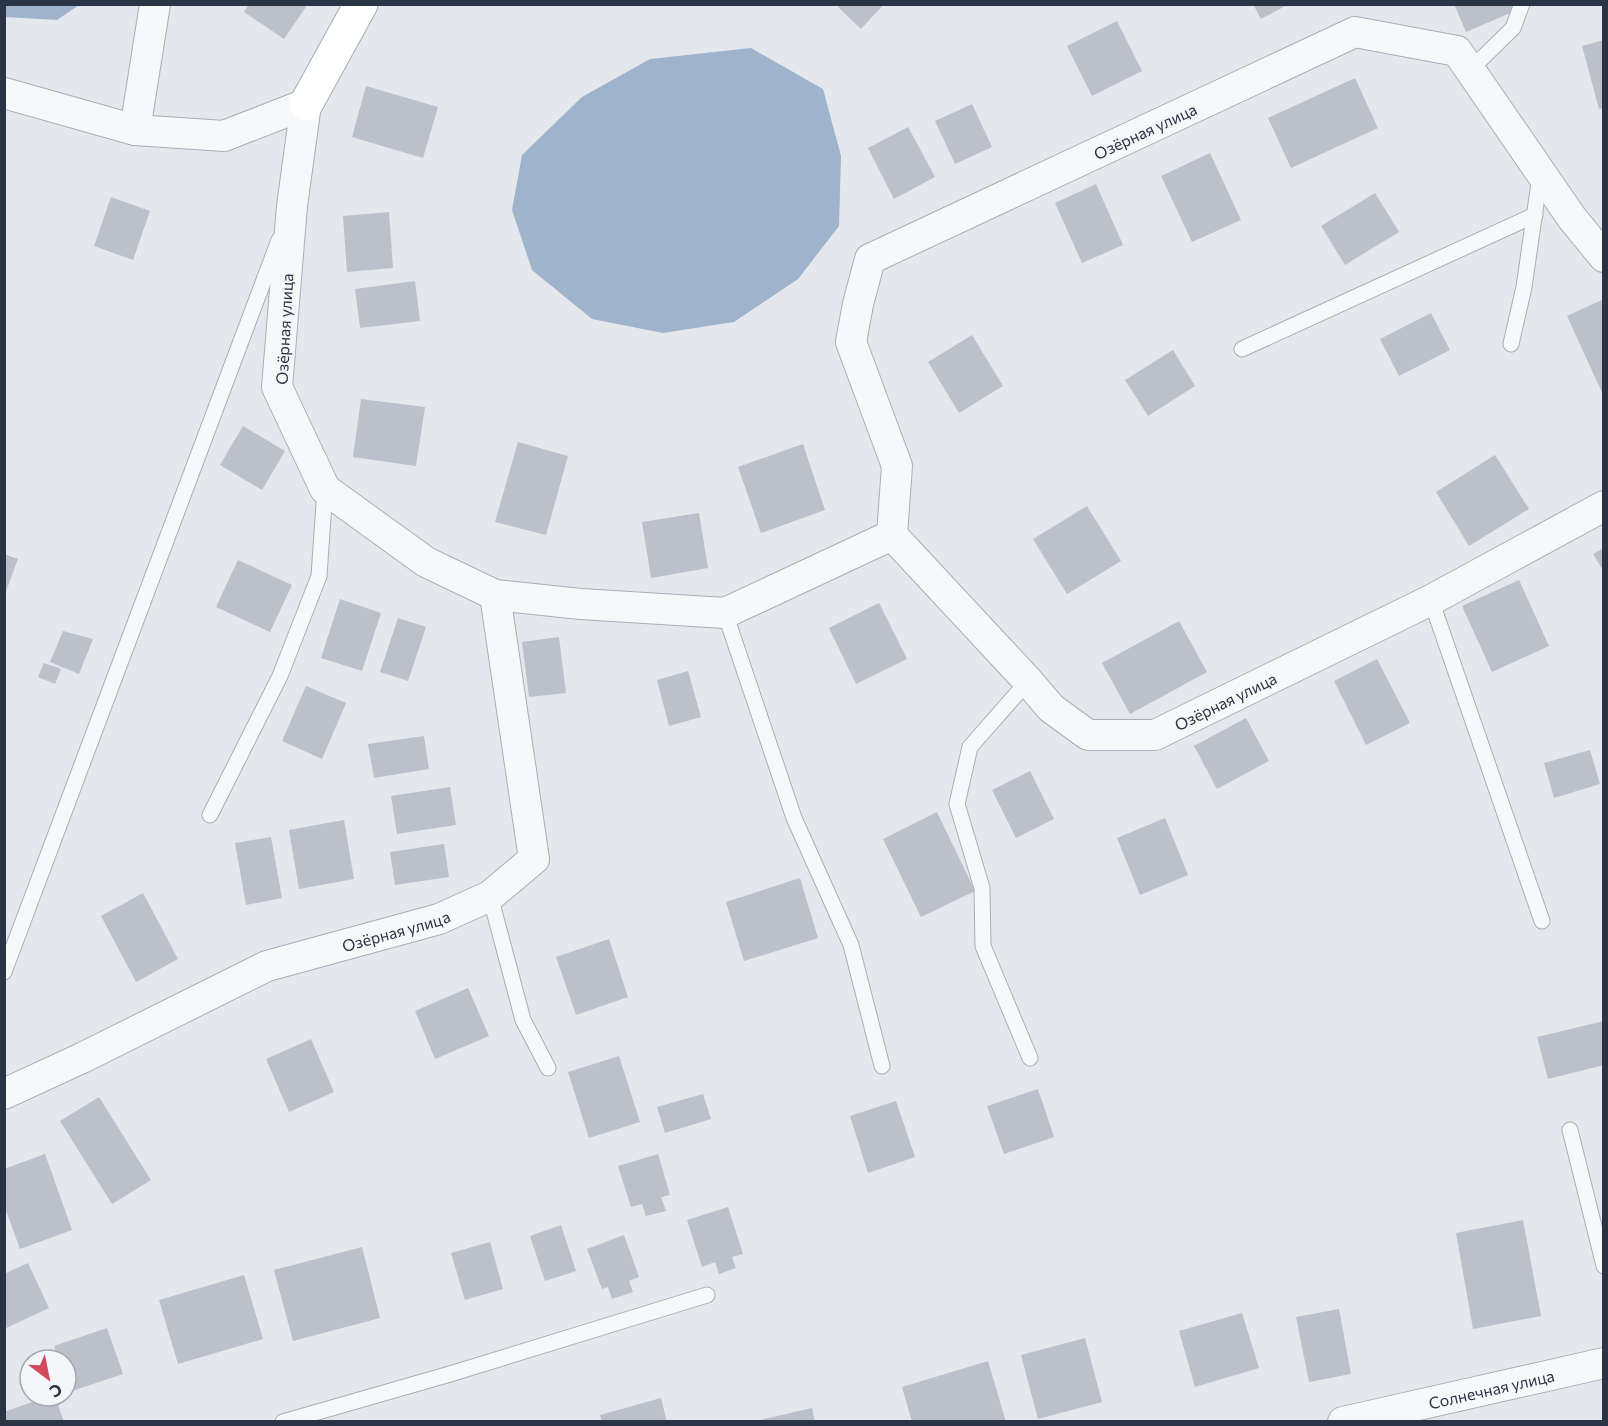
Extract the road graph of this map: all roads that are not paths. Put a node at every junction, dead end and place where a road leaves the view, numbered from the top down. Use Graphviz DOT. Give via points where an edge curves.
graph roads {
  1 [pos="154,4"];
  2 [pos="361,4"];
  3 [pos="1522,4"];
  4 [pos="1470,70"];
  5 [pos="4,93"];
  6 [pos="306,104"];
  7 [pos="135,130"];
  8 [pos="1541,173"];
  9 [pos="292,206"];
  10 [pos="1535,215"];
  11 [pos="1604,257"];
  12 [pos="1510,344"];
  13 [pos="1242,349"];
  14 [pos="325,489"];
  15 [pos="1604,506"];
  16 [pos="892,535"];
  17 [pos="495,595"];
  18 [pos="1431,600"];
  19 [pos="725,613"];
  20 [pos="1028,681"];
  21 [pos="210,815"];
  22 [pos="490,896"];
  23 [pos="1542,921"];
  24 [pos="4,972"];
  25 [pos="1030,1058"];
  26 [pos="882,1066"];
  27 [pos="548,1068"];
  28 [pos="4,1094"];
  29 [pos="1570,1130"];
  30 [pos="1604,1266"];
  31 [pos="707,1295"];
  32 [pos="1604,1363"];
  33 [pos="283,1422"];
  34 [pos="1343,1422"];
  1 -- 7 [label="street"];
  2 -- 6 [label="street"];
  3 -- 4 [label="lane" via="1513,28"];
  4 -- 8 [label="street, Озёрная улица"];
  4 -- 16 [label="street, Озёрная улица" via="1457,51 1355,32 870,259 851,342 897,466"];
  5 -- 7 [label="street"];
  6 -- 7 [label="street" via="224,136"];
  6 -- 9 [label="street, Озёрная улица"];
  8 -- 10 [label="lane"];
  8 -- 11 [label="street, Озёрная улица"];
  9 -- 14 [label="street, Озёрная улица" via="278,387"];
  9 -- 24 [label="lane"];
  10 -- 12 [label="lane"];
  10 -- 13 [label="lane"];
  14 -- 17 [label="street, Озёрная улица" via="426,562"];
  14 -- 21 [label="lane" via="319,576 280,676"];
  15 -- 18 [label="street, Озёрная улица"];
  16 -- 19 [label="street, Озёрная улица"];
  16 -- 20 [label="street, Озёрная улица"];
  17 -- 19 [label="street, Озёрная улица"];
  17 -- 22 [label="street, Озёрная улица" via="534,859"];
  18 -- 20 [label="street, Озёрная улица" via="1155,735 1088,735 1051,708"];
  18 -- 23 [label="lane"];
  19 -- 26 [label="lane" via="794,818 851,945"];
  20 -- 25 [label="lane" via="970,747 957,804 982,888 983,946"];
  22 -- 27 [label="lane" via="523,1020"];
  22 -- 28 [label="street, Озёрная улица" via="439,919 267,966"];
  29 -- 30 [label="lane"];
  31 -- 33 [label="lane"];
  32 -- 34 [label="street, Солнечная улица"];
}
